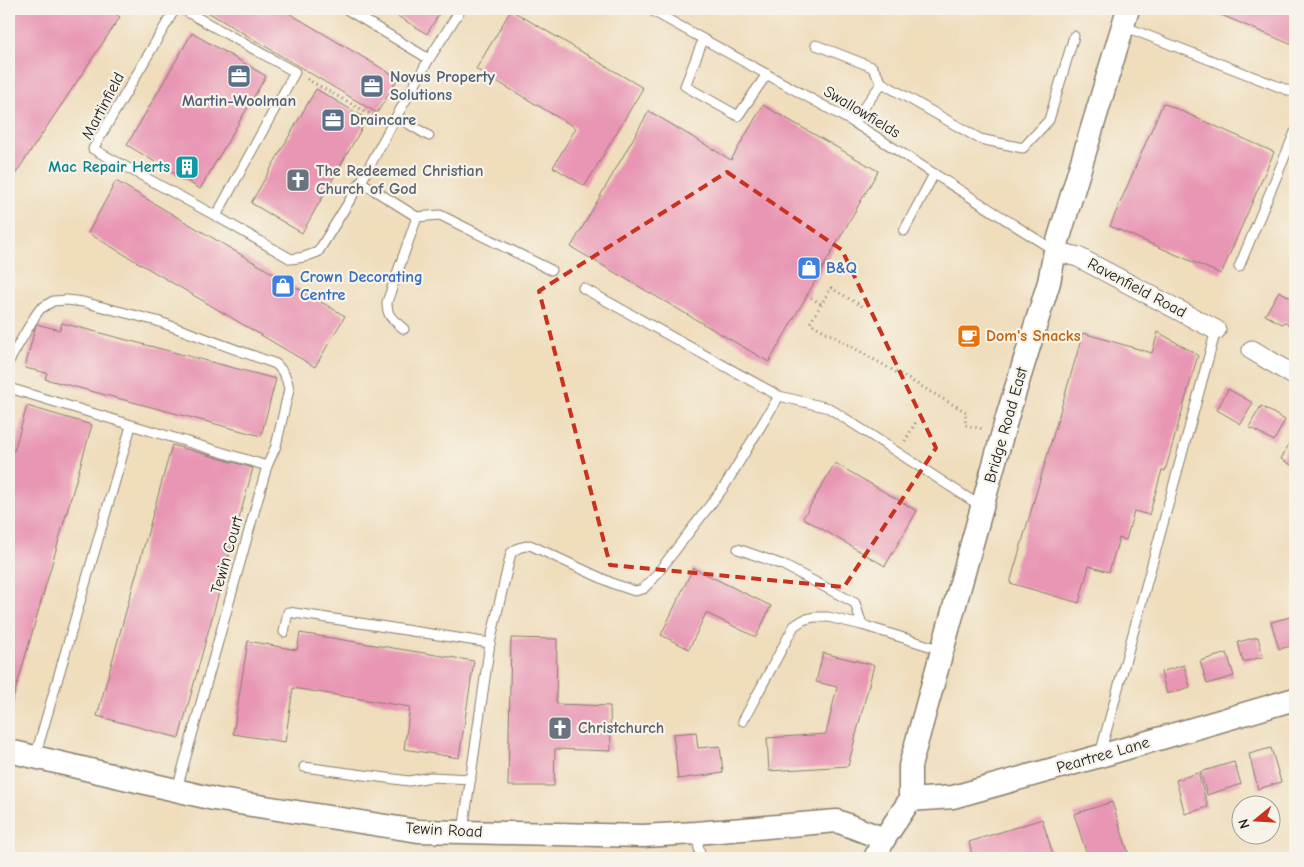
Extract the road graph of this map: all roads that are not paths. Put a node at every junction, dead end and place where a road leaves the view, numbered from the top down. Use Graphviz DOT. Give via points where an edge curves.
graph roads {
  1 [pos="175,9"];
  2 [pos="182,9"];
  3 [pos="346,9"];
  4 [pos="461,9"];
  5 [pos="649,9"];
  6 [pos="1126,17"];
  7 [pos="1074,36"];
  8 [pos="703,40"];
  9 [pos="816,45"];
  10 [pos="429,59"];
  11 [pos="767,74"];
  12 [pos="882,83"];
  13 [pos="1295,93"];
  14 [pos="397,117"];
  15 [pos="853,122"];
  16 [pos="1295,132"];
  17 [pos="429,136"];
  18 [pos="934,174"];
  19 [pos="361,182"];
  20 [pos="216,216"];
  21 [pos="417,217"];
  22 [pos="904,231"];
  23 [pos="1055,251"];
  24 [pos="1239,267"];
  25 [pos="550,270"];
  26 [pos="583,288"];
  27 [pos="404,329"];
  28 [pos="1216,330"];
  29 [pos="1252,350"];
  30 [pos="9,361"];
  31 [pos="1295,376"];
  32 [pos="9,388"];
  33 [pos="778,396"];
  34 [pos="131,426"];
  35 [pos="267,466"];
  36 [pos="982,507"];
  37 [pos="738,548"];
  38 [pos="862,625"];
  39 [pos="284,632"];
  40 [pos="490,642"];
  41 [pos="942,650"];
  42 [pos="1295,699"];
  43 [pos="743,721"];
  44 [pos="9,751"];
  45 [pos="1100,756"];
  46 [pos="35,757"];
  47 [pos="304,767"];
  48 [pos="471,779"];
  49 [pos="177,790"];
  50 [pos="910,800"];
  51 [pos="463,831"];
  52 [pos="696,834"];
  53 [pos="882,852"];
  54 [pos="701,858"];
  1 -- 20 [label="lane, Martinfield" via="93,149"];
  2 -- 20 [label="lane" via="295,72"];
  3 -- 10 [label="lane"];
  4 -- 10 [label="lane, Martinfield"];
  5 -- 8 [label="lane, Swallowfields"];
  6 -- 13 [label="lane"];
  6 -- 23 [label="street, Bridge Road East"];
  7 -- 12 [label="lane" via="1049,120 1023,148 980,139"];
  8 -- 11 [label="lane, Swallowfields"];
  8 -- 11 [label="lane" via="685,86 738,116"];
  9 -- 12 [label="lane" via="872,67"];
  10 -- 14 [label="lane, Martinfield"];
  11 -- 15 [label="lane, Swallowfields"];
  12 -- 15 [label="lane"];
  14 -- 17 [label="lane"];
  14 -- 19 [label="lane, Martinfield"];
  15 -- 18 [label="lane, Swallowfields"];
  16 -- 24 [label="lane"];
  18 -- 22 [label="lane"];
  18 -- 23 [label="lane, Swallowfields"];
  19 -- 20 [label="lane, Martinfield" via="318,252 304,258 291,259"];
  19 -- 21 [label="lane"];
  21 -- 25 [label="lane" via="440,215"];
  21 -- 27 [label="lane" via="387,302 388,316"];
  23 -- 28 [label="street, Ravenfield Road" via="1078,257"];
  23 -- 36 [label="street, Bridge Road East" via="1049,282"];
  26 -- 33 [label="lane"];
  28 -- 45 [label="lane"];
  29 -- 31 [label="street"];
  30 -- 35 [label="lane, Tewin Court" via="40,309 53,301 67,300 157,321 276,364 284,372 289,389 276,446"];
  32 -- 34 [label="lane"];
  33 -- 36 [label="lane" via="829,408"];
  33 -- 40 [label="lane" via="724,487 643,588 634,591 614,584 530,545 518,548 511,553"];
  34 -- 35 [label="lane"];
  34 -- 46 [label="lane"];
  35 -- 49 [label="lane, Tewin Court"];
  36 -- 41 [label="street, Bridge Road East"];
  37 -- 38 [label="lane" via="783,564 855,603"];
  38 -- 41 [label="lane"];
  38 -- 43 [label="lane" via="814,617 794,626"];
  39 -- 40 [label="lane" via="288,612"];
  40 -- 48 [label="lane"];
  41 -- 50 [label="street, Bridge Road East" via="910,766"];
  42 -- 45 [label="street, Peartree Lane"];
  44 -- 46 [label="street, Tewin Road"];
  45 -- 50 [label="street, Peartree Lane" via="953,797"];
  46 -- 49 [label="street, Tewin Road"];
  47 -- 48 [label="lane" via="409,781 431,777"];
  48 -- 51 [label="lane"];
  49 -- 51 [label="street, Tewin Road" via="214,799 418,831"];
  50 -- 53 [label="street"];
  51 -- 52 [label="street, Tewin Road" via="643,836"];
  52 -- 53 [label="street, Tewin Road" via="838,821"];
  52 -- 54 [label="lane"];
}
